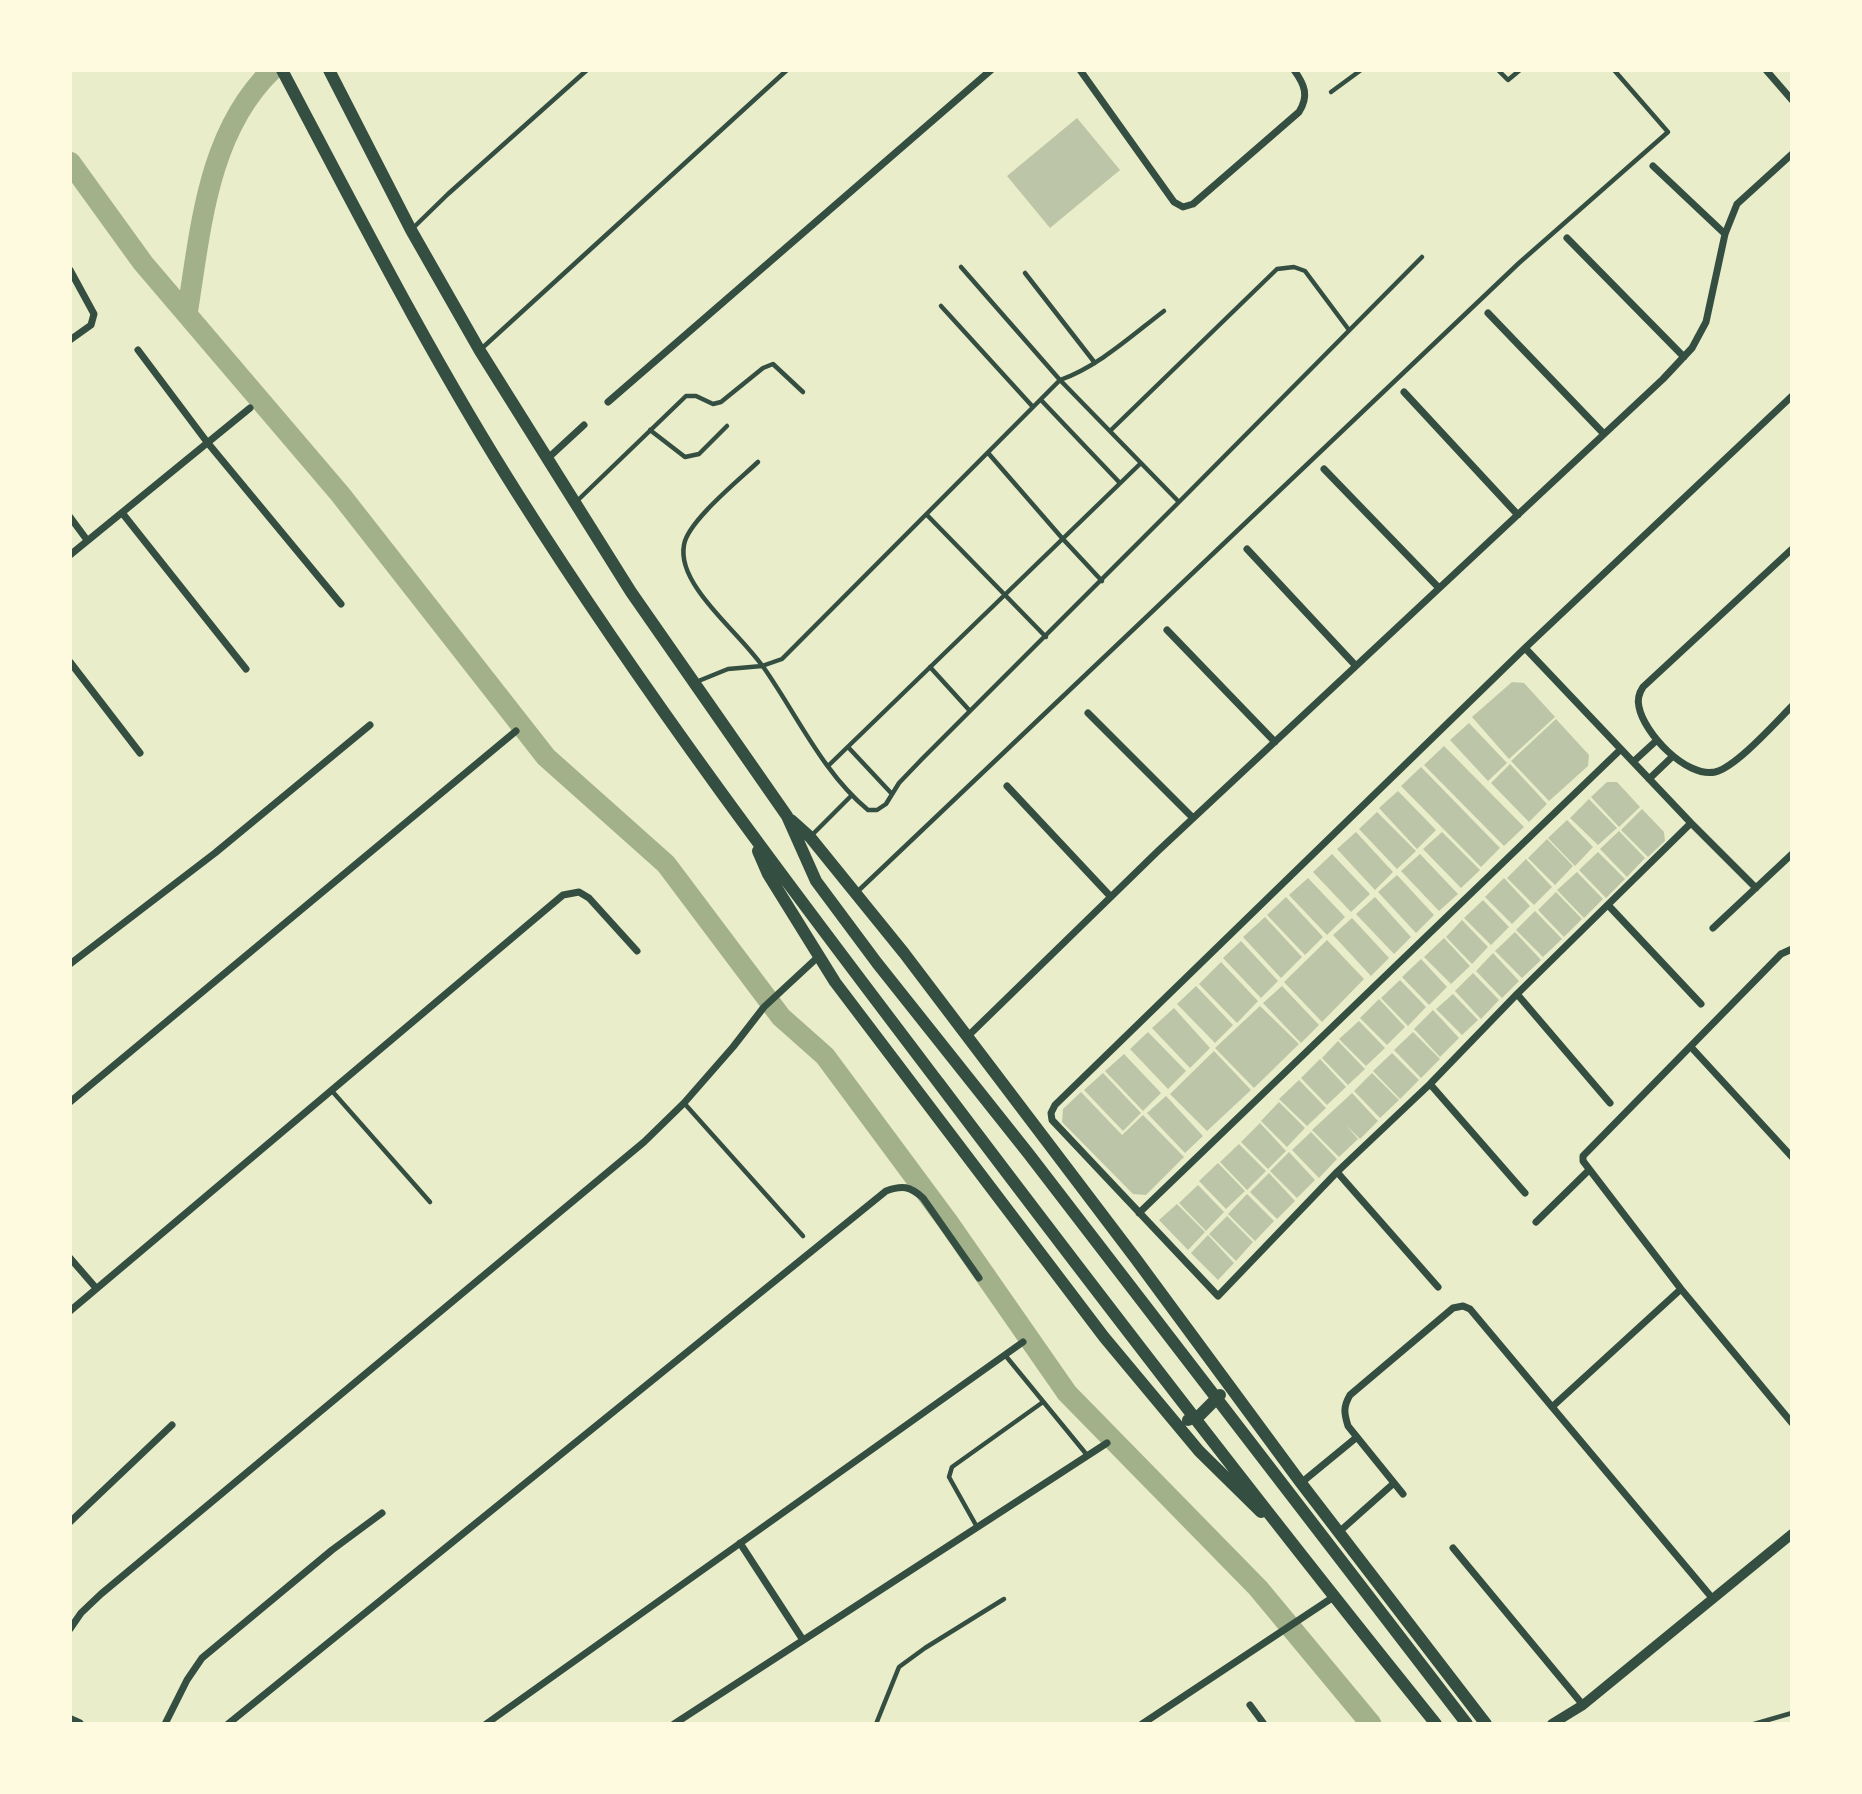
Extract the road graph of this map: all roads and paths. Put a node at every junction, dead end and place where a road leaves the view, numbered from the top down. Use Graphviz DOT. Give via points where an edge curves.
graph roads {
  1 [pos="282,70"];
  2 [pos="329,70"];
  3 [pos="587,70"];
  4 [pos="787,70"];
  5 [pos="991,70"];
  6 [pos="1080,70"];
  7 [pos="1294,70"];
  8 [pos="1361,70"];
  9 [pos="1498,70"];
  10 [pos="1520,70"];
  11 [pos="1614,70"];
  12 [pos="1766,70"];
  13 [pos="1331,92"];
  14 [pos="1792,100"];
  15 [pos="1792,155"];
  16 [pos="1653,166"];
  17 [pos="411,230"];
  18 [pos="1725,234"];
  19 [pos="1567,238"];
  20 [pos="1422,257"];
  21 [pos="961,267"];
  22 [pos="70,270"];
  23 [pos="1025,273"];
  24 [pos="941,306"];
  25 [pos="1164,311"];
  26 [pos="1489,313"];
  27 [pos="1349,330"];
  28 [pos="70,340"];
  29 [pos="138,350"];
  30 [pos="480,351"];
  31 [pos="1684,357"];
  32 [pos="1095,363"];
  33 [pos="1060,380"];
  34 [pos="803,391"];
  35 [pos="1404,392"];
  36 [pos="1792,396"];
  37 [pos="1041,400"];
  38 [pos="608,402"];
  39 [pos="1033,407"];
  40 [pos="250,408"];
  41 [pos="584,425"];
  42 [pos="727,426"];
  43 [pos="650,430"];
  44 [pos="1110,431"];
  45 [pos="1604,434"];
  46 [pos="207,442"];
  47 [pos="989,454"];
  48 [pos="547,460"];
  49 [pos="758,462"];
  50 [pos="1141,463"];
  51 [pos="1324,469"];
  52 [pos="1119,482"];
  53 [pos="1179,502"];
  54 [pos="574,505"];
  55 [pos="123,514"];
  56 [pos="927,515"];
  57 [pos="1518,515"];
  58 [pos="70,517"];
  59 [pos="1062,538"];
  60 [pos="87,540"];
  61 [pos="1247,549"];
  62 [pos="1792,549"];
  63 [pos="70,555"];
  64 [pos="1102,581"];
  65 [pos="1439,588"];
  66 [pos="1004,595"];
  67 [pos="341,604"];
  68 [pos="1167,630"];
  69 [pos="1046,637"];
  70 [pos="1525,648"];
  71 [pos="70,663"];
  72 [pos="762,666"];
  73 [pos="1356,666"];
  74 [pos="930,667"];
  75 [pos="246,669"];
  76 [pos="692,684"];
  77 [pos="1792,706"];
  78 [pos="970,710"];
  79 [pos="1088,713"];
  80 [pos="370,725"];
  81 [pos="516,731"];
  82 [pos="1657,740"];
  83 [pos="1275,742"];
  84 [pos="848,747"];
  85 [pos="1620,750"];
  86 [pos="139,753"];
  87 [pos="1673,756"];
  88 [pos="1633,762"];
  89 [pos="828,766"];
  90 [pos="1649,779"];
  91 [pos="1007,786"];
  92 [pos="892,794"];
  93 [pos="851,796"];
  94 [pos="787,816"];
  95 [pos="1193,818"];
  96 [pos="1691,824"];
  97 [pos="750,832"];
  98 [pos="810,837"];
  99 [pos="1792,853"];
  100 [pos="1756,888"];
  101 [pos="856,893"];
  102 [pos="1111,897"];
  103 [pos="1608,905"];
  104 [pos="1713,928"];
  105 [pos="1792,949"];
  106 [pos="637,951"];
  107 [pos="819,956"];
  108 [pos="70,964"];
  109 [pos="1517,994"];
  110 [pos="1701,1004"];
  111 [pos="967,1037"];
  112 [pos="1691,1047"];
  113 [pos="1430,1084"];
  114 [pos="332,1091"];
  115 [pos="70,1102"];
  116 [pos="684,1103"];
  117 [pos="1610,1103"];
  118 [pos="1792,1157"];
  119 [pos="1588,1171"];
  120 [pos="1337,1172"];
  121 [pos="1525,1193"];
  122 [pos="430,1202"];
  123 [pos="1139,1213"];
  124 [pos="1536,1222"];
  125 [pos="803,1236"];
  126 [pos="70,1258"];
  127 [pos="979,1278"];
  128 [pos="1438,1287"];
  129 [pos="96,1288"];
  130 [pos="1681,1289"];
  131 [pos="70,1311"];
  132 [pos="1023,1342"];
  133 [pos="1004,1355"];
  134 [pos="1224,1378"];
  135 [pos="1042,1402"];
  136 [pos="1552,1407"];
  137 [pos="1172,1418"];
  138 [pos="1792,1423"];
  139 [pos="172,1425"];
  140 [pos="1357,1437"];
  141 [pos="1107,1443"];
  142 [pos="1087,1455"];
  143 [pos="1301,1483"];
  144 [pos="1394,1483"];
  145 [pos="1403,1494"];
  146 [pos="382,1513"];
  147 [pos="70,1522"];
  148 [pos="978,1527"];
  149 [pos="1339,1532"];
  150 [pos="1792,1534"];
  151 [pos="740,1543"];
  152 [pos="1453,1548"];
  153 [pos="1332,1598"];
  154 [pos="1004,1599"];
  155 [pos="1713,1599"];
  156 [pos="70,1629"];
  157 [pos="803,1640"];
  158 [pos="1250,1705"];
  159 [pos="1583,1705"];
  160 [pos="1792,1713"];
  161 [pos="70,1720"];
  162 [pos="79,1724"];
  163 [pos="165,1724"];
  164 [pos="228,1724"];
  165 [pos="486,1724"];
  166 [pos="674,1724"];
  167 [pos="876,1724"];
  168 [pos="1142,1724"];
  169 [pos="1264,1724"];
  170 [pos="1427,1724"];
  171 [pos="1436,1724"];
  172 [pos="1467,1724"];
  173 [pos="1486,1724"];
  174 [pos="1552,1724"];
  175 [pos="1754,1724"];
  1 -- 97 [label="main road" via="386,269 516,491"];
  2 -- 17 [label="main road"];
  3 -- 17 [label="lane"];
  4 -- 30 [label="lane"];
  5 -- 38 [label="street"];
  6 -- 7 [label="street" via="1174,202 1183,207 1193,204 1299,112 1305,89"];
  8 -- 13 [label="lane"];
  9 -- 10 [label="lane" via="1508,80"];
  11 -- 101 [label="lane" via="1668,132 1519,263"];
  12 -- 14 [label="street"];
  15 -- 18 [label="street" via="1737,204"];
  16 -- 18 [label="street"];
  17 -- 30 [label="main road"];
  18 -- 31 [label="street" via="1706,322"];
  19 -- 31 [label="street"];
  20 -- 27 [label="lane"];
  21 -- 33 [label="lane"];
  22 -- 28 [label="street" via="94,319"];
  23 -- 32 [label="lane"];
  24 -- 39 [label="lane"];
  25 -- 32 [label="lane"];
  26 -- 45 [label="street"];
  27 -- 44 [label="lane" via="1305,271 1294,267 1277,270"];
  27 -- 53 [label="lane"];
  29 -- 46 [label="street"];
  30 -- 48 [label="main road"];
  31 -- 45 [label="street"];
  32 -- 33 [label="lane"];
  33 -- 37 [label="lane"];
  33 -- 44 [label="lane"];
  34 -- 43 [label="lane" via="773,364 721,402 686,396"];
  35 -- 57 [label="street"];
  36 -- 70 [label="street"];
  37 -- 39 [label="lane"];
  37 -- 52 [label="lane"];
  39 -- 47 [label="lane"];
  40 -- 46 [label="street"];
  41 -- 48 [label="street"];
  42 -- 43 [label="lane" via="699,454 685,457"];
  43 -- 54 [label="lane"];
  44 -- 50 [label="lane"];
  45 -- 57 [label="street"];
  46 -- 55 [label="street"];
  46 -- 67 [label="street"];
  47 -- 56 [label="lane"];
  47 -- 59 [label="lane"];
  48 -- 54 [label="main road"];
  49 -- 72 [label="lane" via="699,519 684,543 684,563 698,591"];
  50 -- 52 [label="lane"];
  50 -- 53 [label="lane"];
  51 -- 65 [label="street"];
  52 -- 59 [label="lane"];
  53 -- 64 [label="lane"];
  54 -- 76 [label="main road"];
  55 -- 60 [label="street"];
  55 -- 75 [label="street"];
  56 -- 66 [label="lane"];
  56 -- 72 [label="lane" via="782,659"];
  57 -- 65 [label="street"];
  58 -- 60 [label="street"];
  59 -- 64 [label="lane"];
  59 -- 66 [label="lane"];
  60 -- 63 [label="street"];
  61 -- 73 [label="street"];
  62 -- 82 [label="street" via="1643,687 1638,705"];
  64 -- 69 [label="lane"];
  65 -- 73 [label="street"];
  66 -- 69 [label="lane"];
  66 -- 74 [label="lane"];
  68 -- 83 [label="street"];
  69 -- 78 [label="lane"];
  70 -- 85 [label="street"];
  70 -- 123 [label="street" via="1055,1105 1051,1112 1056,1126"];
  71 -- 86 [label="street"];
  72 -- 76 [label="lane" via="728,669"];
  72 -- 89 [label="lane"];
  73 -- 83 [label="street"];
  74 -- 78 [label="lane"];
  74 -- 84 [label="lane"];
  76 -- 94 [label="main road"];
  77 -- 87 [label="street" via="1718,771 1696,772"];
  78 -- 92 [label="lane"];
  79 -- 95 [label="street"];
  80 -- 108 [label="street" via="215,853"];
  81 -- 115 [label="street"];
  82 -- 87 [label="street"];
  82 -- 88 [label="street"];
  83 -- 95 [label="street"];
  84 -- 89 [label="lane"];
  84 -- 92 [label="lane"];
  85 -- 88 [label="street"];
  85 -- 123 [label="street"];
  87 -- 90 [label="street"];
  88 -- 90 [label="street"];
  89 -- 93 [label="lane"];
  90 -- 96 [label="street"];
  91 -- 102 [label="street"];
  92 -- 93 [label="lane" via="877,810 868,810"];
  93 -- 98 [label="lane"];
  94 -- 98 [label="main road"];
  94 -- 172 [label="main road" via="816,881"];
  95 -- 102 [label="street"];
  96 -- 100 [label="street"];
  96 -- 103 [label="street"];
  97 -- 107 [label="main road" via="768,874"];
  97 -- 171 [label="main road" via="1002,1167"];
  98 -- 101 [label="main road"];
  99 -- 100 [label="street"];
  100 -- 104 [label="street"];
  101 -- 111 [label="main road"];
  102 -- 111 [label="street"];
  103 -- 109 [label="street"];
  103 -- 110 [label="street"];
  105 -- 112 [label="street" via="1781,954"];
  106 -- 114 [label="street" via="589,898 579,892 563,895"];
  107 -- 116 [label="street" via="764,1007"];
  107 -- 137 [label="main road" via="1104,1337"];
  109 -- 113 [label="street"];
  109 -- 117 [label="street"];
  111 -- 134 [label="main road"];
  112 -- 118 [label="street"];
  112 -- 119 [label="street" via="1583,1156"];
  113 -- 120 [label="street"];
  113 -- 121 [label="street"];
  114 -- 122 [label="lane"];
  114 -- 129 [label="street"];
  116 -- 125 [label="lane"];
  116 -- 156 [label="street" via="634,1151 101,1594"];
  119 -- 124 [label="street"];
  119 -- 130 [label="street"];
  120 -- 123 [label="street" via="1218,1296"];
  120 -- 128 [label="street"];
  126 -- 129 [label="street"];
  127 -- 164 [label="street" via="923,1198 906,1187 886,1191"];
  129 -- 131 [label="street"];
  130 -- 136 [label="street"];
  130 -- 138 [label="street"];
  132 -- 133 [label="street"];
  133 -- 135 [label="lane"];
  133 -- 151 [label="street"];
  134 -- 137 [label="main road" via="1220,1396 1200,1415 1183,1421"];
  134 -- 143 [label="main road"];
  135 -- 142 [label="lane"];
  135 -- 148 [label="lane" via="952,1467 949,1477"];
  136 -- 140 [label="street" via="1470,1309 1462,1306 1453,1308 1350,1395 1344,1414"];
  136 -- 155 [label="street"];
  137 -- 153 [label="main road" via="1277,1528"];
  139 -- 147 [label="street"];
  140 -- 143 [label="street"];
  140 -- 144 [label="street"];
  141 -- 142 [label="street"];
  142 -- 148 [label="street"];
  143 -- 149 [label="main road"];
  144 -- 145 [label="street"];
  144 -- 149 [label="street"];
  146 -- 163 [label="street" via="202,1658"];
  148 -- 157 [label="street"];
  149 -- 173 [label="main road"];
  150 -- 155 [label="main road"];
  151 -- 157 [label="street"];
  151 -- 165 [label="street"];
  152 -- 159 [label="street"];
  153 -- 168 [label="street"];
  153 -- 170 [label="main road"];
  154 -- 167 [label="lane" via="899,1668"];
  155 -- 159 [label="main road"];
  157 -- 166 [label="street"];
  158 -- 169 [label="street"];
  159 -- 174 [label="main road"];
  160 -- 175 [label="lane"];
  161 -- 162 [label="main road"];
}
